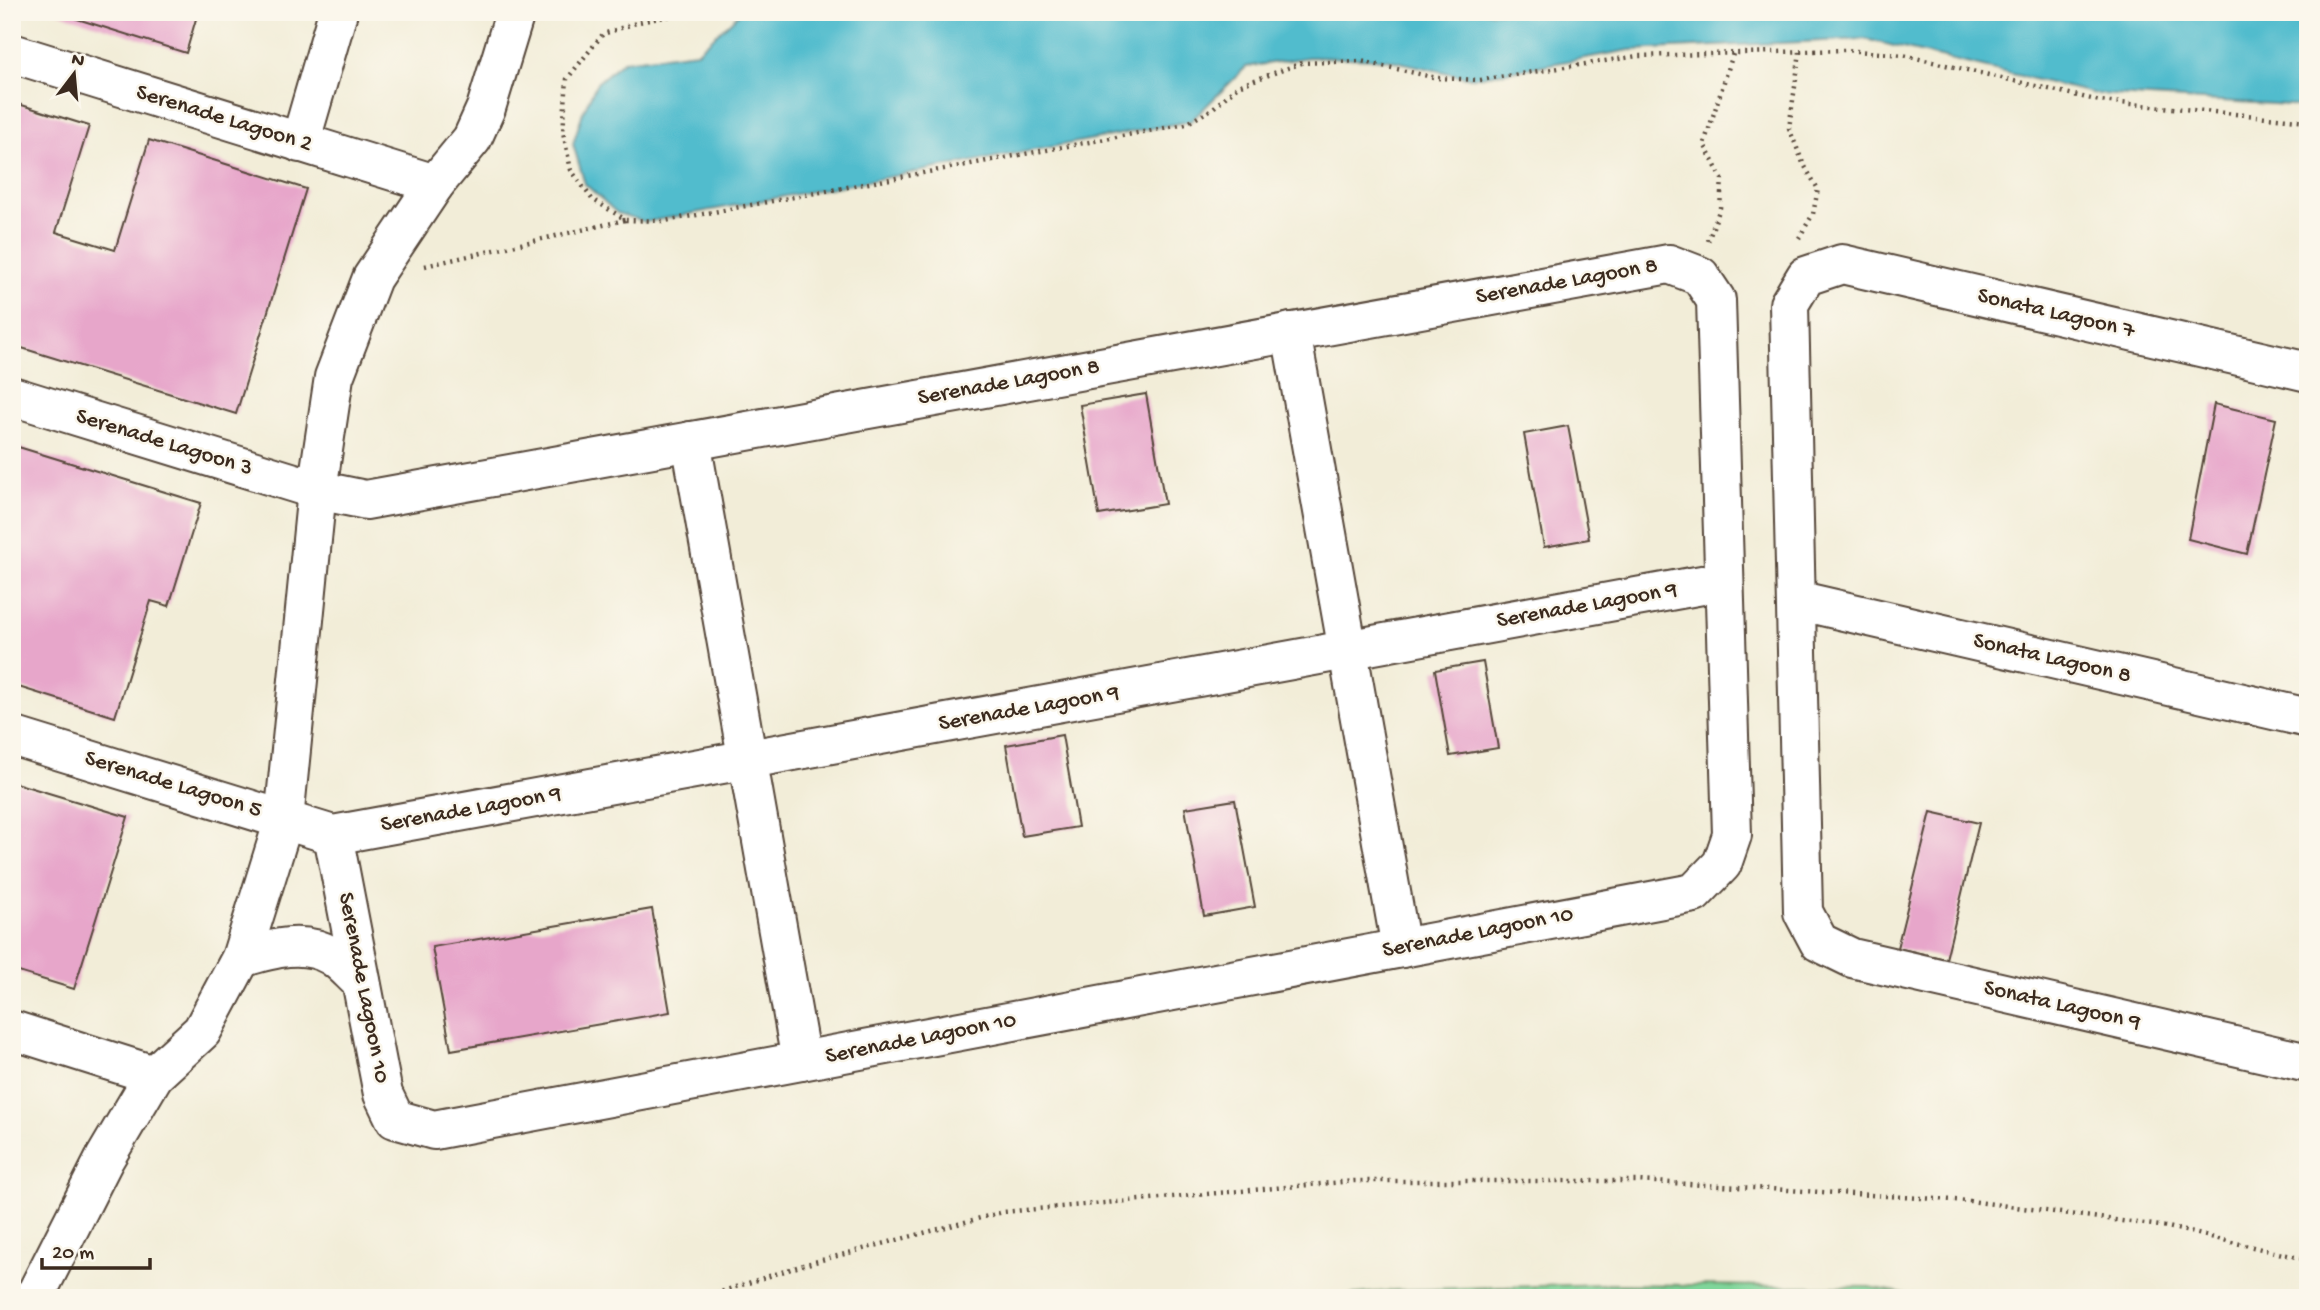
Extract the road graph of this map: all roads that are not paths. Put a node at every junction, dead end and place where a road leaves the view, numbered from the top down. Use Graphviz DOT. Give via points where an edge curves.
graph roads {
  1 [pos="338,12"];
  2 [pos="517,13"];
  3 [pos="12,53"];
  4 [pos="300,143"];
  5 [pos="435,184"];
  6 [pos="1291,332"];
  7 [pos="2308,372"];
  8 [pos="12,396"];
  9 [pos="691,441"];
  10 [pos="317,490"];
  11 [pos="1724,581"];
  12 [pos="1796,600"];
  13 [pos="1348,650"];
  14 [pos="2308,718"];
  15 [pos="12,736"];
  16 [pos="748,760"];
  17 [pos="284,820"];
  18 [pos="334,835"];
  19 [pos="1401,948"];
  20 [pos="241,958"];
  21 [pos="362,982"];
  22 [pos="12,1030"];
  23 [pos="801,1061"];
  24 [pos="2308,1063"];
  25 [pos="154,1075"];
  26 [pos="31,1298"];
  1 -- 4 [label="street"];
  2 -- 5 [label="street" via="472,139"];
  3 -- 4 [label="street, Serenade Lagoon 2"];
  4 -- 5 [label="street, Serenade Lagoon 2"];
  5 -- 10 [label="street" via="372,278 334,377"];
  6 -- 9 [label="street, Serenade Lagoon 8"];
  6 -- 11 [label="street, Serenade Lagoon 8" via="1670,264 1700,276 1716,300"];
  6 -- 13 [label="street"];
  7 -- 12 [label="street, Sonata Lagoon 7" via="1842,264 1806,276 1789,304"];
  8 -- 10 [label="street, Serenade Lagoon 3"];
  9 -- 10 [label="street, Serenade Lagoon 8" via="366,500"];
  9 -- 16 [label="street"];
  10 -- 17 [label="street"];
  11 -- 13 [label="street, Serenade Lagoon 9"];
  11 -- 19 [label="street, Serenade Lagoon 10" via="1732,835 1722,864 1694,893"];
  12 -- 14 [label="street, Sonata Lagoon 8"];
  12 -- 24 [label="street, Sonata Lagoon 9" via="1803,912 1819,942 1852,958"];
  13 -- 16 [label="street, Serenade Lagoon 9"];
  13 -- 19 [label="street"];
  15 -- 17 [label="street, Serenade Lagoon 5"];
  16 -- 18 [label="street, Serenade Lagoon 9"];
  16 -- 23 [label="street"];
  17 -- 18 [label="street, Serenade Lagoon 5"];
  17 -- 20 [label="street"];
  18 -- 21 [label="street, Serenade Lagoon 10"];
  19 -- 23 [label="street, Serenade Lagoon 10"];
  20 -- 21 [label="street" via="274,948 305,946 332,956"];
  20 -- 25 [label="street" via="202,1031"];
  21 -- 23 [label="street, Serenade Lagoon 10" via="383,1094 395,1119 433,1130"];
  22 -- 25 [label="street"];
  25 -- 26 [label="street"];
}
